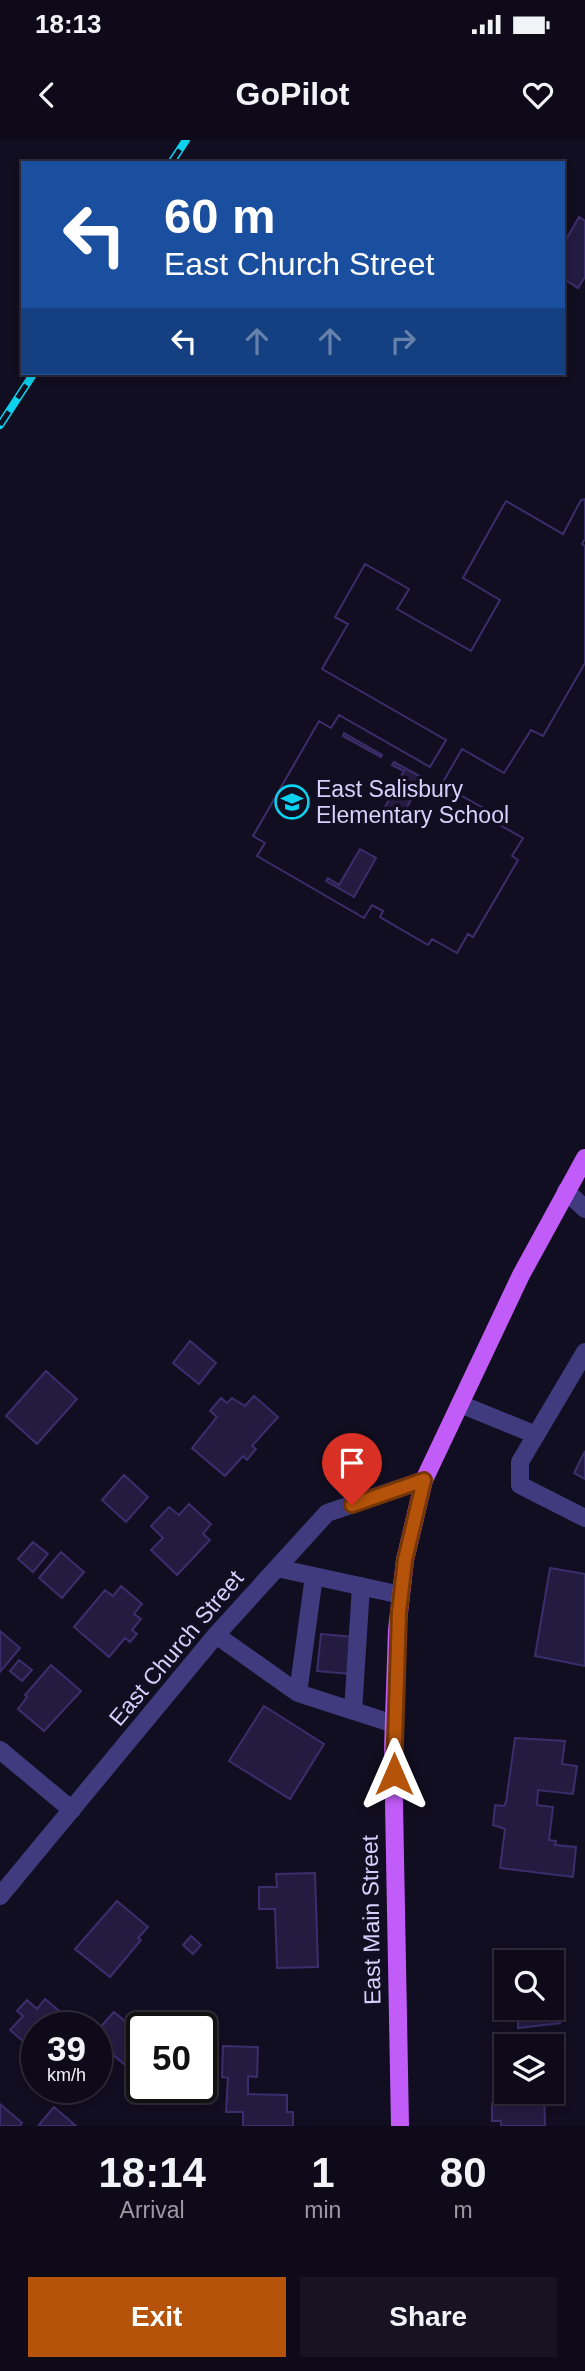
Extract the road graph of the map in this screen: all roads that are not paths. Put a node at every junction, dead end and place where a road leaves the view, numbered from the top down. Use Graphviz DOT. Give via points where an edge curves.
graph roads {
  1 [pos="585,1158"];
  2 [pos="566,1191"];
  3 [pos="585,1209"];
  4 [pos="585,1352"];
  5 [pos="460,1404"];
  6 [pos="536,1435"];
  7 [pos="424,1480"];
  8 [pos="585,1518"];
  9 [pos="277,1568"];
  10 [pos="314,1576"];
  11 [pos="360,1586"];
  12 [pos="401,1595"];
  13 [pos="216,1635"];
  14 [pos="298,1693"];
  15 [pos="353,1711"];
  16 [pos="394,1724"];
  17 [pos="0,1750"];
  18 [pos="72,1810"];
  19 [pos="0,1896"];
  20 [pos="400,2126"];
  1 -- 2 [label="main road, East Main Street"];
  2 -- 3 [label="street"];
  2 -- 5 [label="main road, East Main Street"];
  4 -- 6 [label="street"];
  5 -- 6 [label="street"];
  5 -- 7 [label="main road, East Main Street"];
  6 -- 8 [label="street" via="520,1462 520,1485"];
  7 -- 9 [label="street, East Church Street" via="327,1513"];
  7 -- 12 [label="main road, East Main Street"];
  9 -- 10 [label="street"];
  9 -- 13 [label="street, East Church Street"];
  10 -- 11 [label="street"];
  10 -- 14 [label="street"];
  11 -- 12 [label="street"];
  11 -- 15 [label="street"];
  12 -- 16 [label="main road, East Main Street"];
  13 -- 14 [label="street"];
  13 -- 18 [label="street, East Church Street"];
  14 -- 15 [label="street"];
  15 -- 16 [label="street"];
  16 -- 20 [label="main road, East Main Street"];
  17 -- 18 [label="street"];
  18 -- 19 [label="street, East Church Street"];
}
